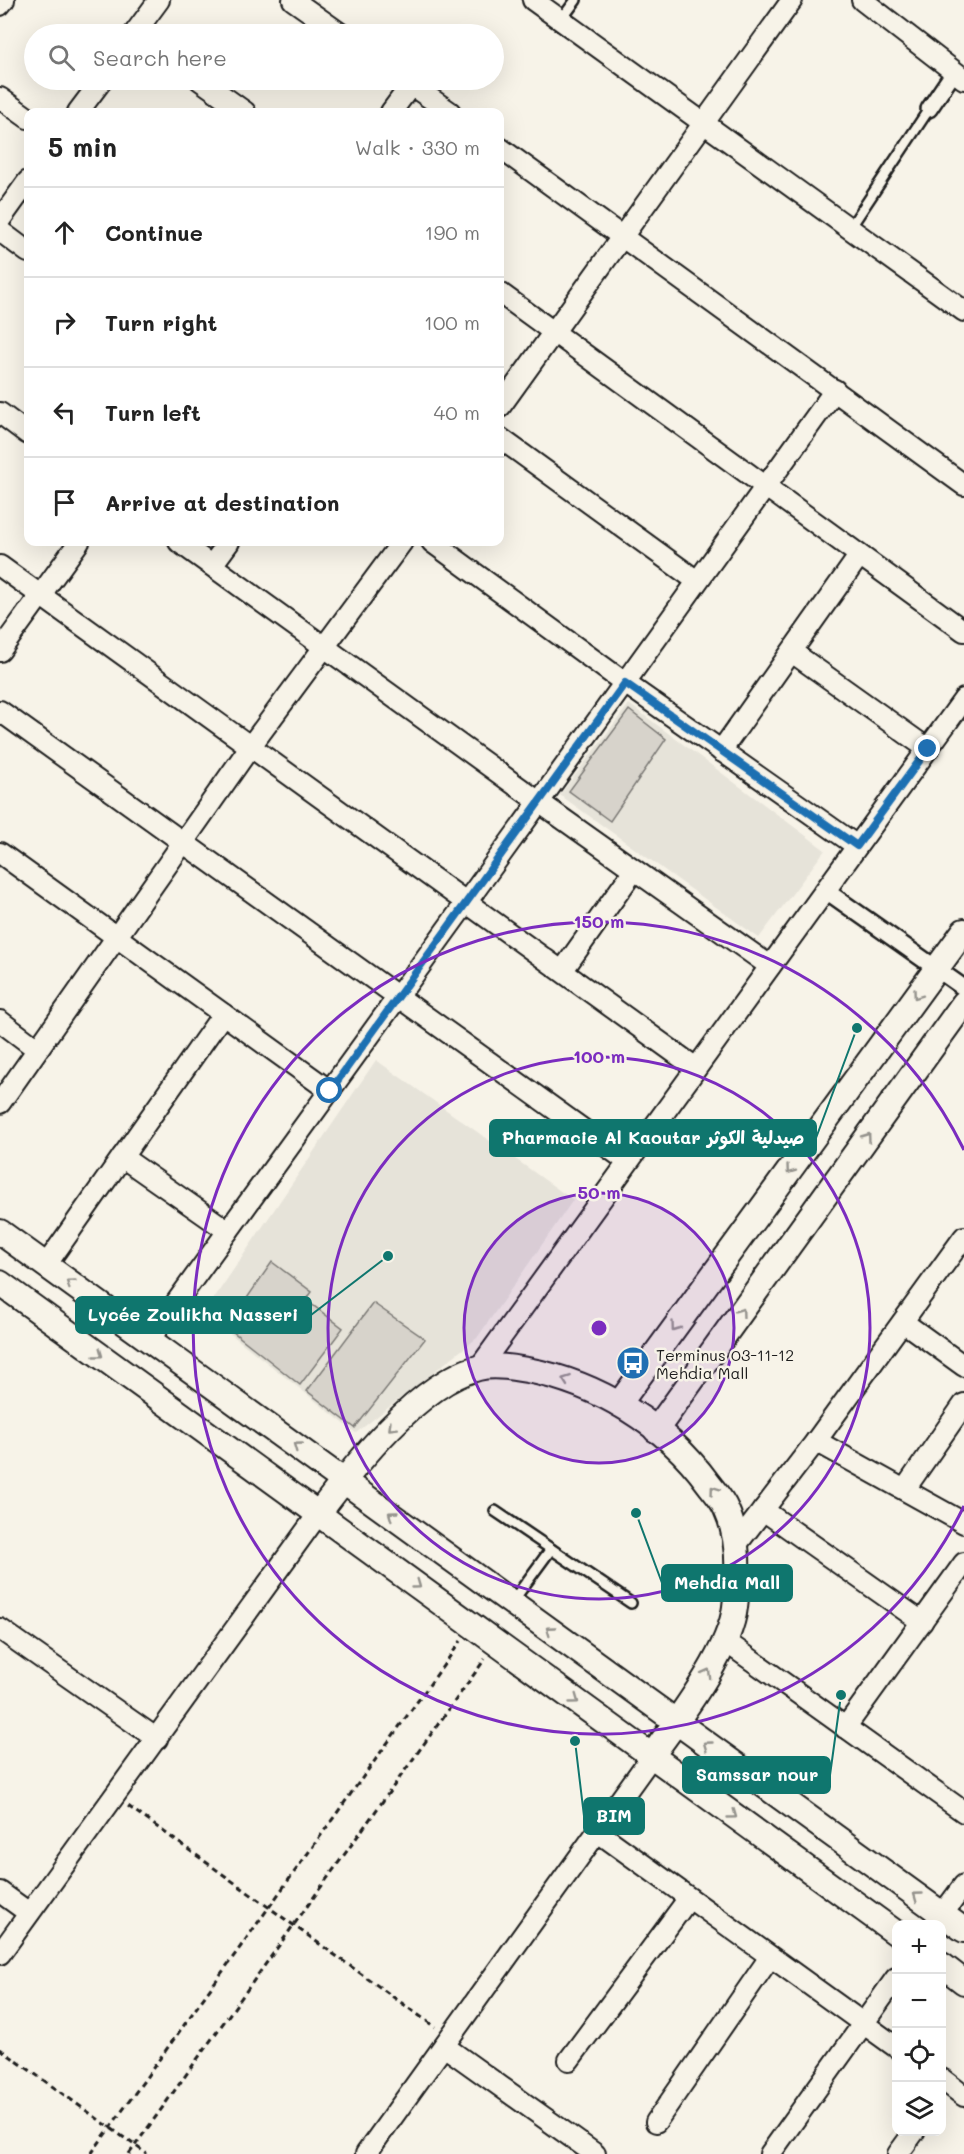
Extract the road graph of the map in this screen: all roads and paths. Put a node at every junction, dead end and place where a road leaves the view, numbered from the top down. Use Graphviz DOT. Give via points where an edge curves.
graph roads {
  1 [pos="4,0"];
  2 [pos="159,0"];
  3 [pos="293,0"];
  4 [pos="533,0"];
  5 [pos="576,0"];
  6 [pos="792,0"];
  7 [pos="862,0"];
  8 [pos="0,5"];
  9 [pos="561,20"];
  10 [pos="143,24"];
  11 [pos="327,24"];
  12 [pos="959,76"];
  13 [pos="94,90"];
  14 [pos="214,90"];
  15 [pos="403,90"];
  16 [pos="419,90"];
  17 [pos="0,98"];
  18 [pos="81,108"];
  19 [pos="238,108"];
  20 [pos="393,108"];
  21 [pos="444,108"];
  22 [pos="929,108"];
  23 [pos="24,115"];
  24 [pos="704,124"];
  25 [pos="504,151"];
  26 [pos="24,187"];
  27 [pos="0,220"];
  28 [pos="850,228"];
  29 [pos="0,231"];
  30 [pos="623,237"];
  31 [pos="24,249"];
  32 [pos="504,296"];
  33 [pos="964,311"];
  34 [pos="554,332"];
  35 [pos="835,390"];
  36 [pos="504,401"];
  37 [pos="0,413"];
  38 [pos="24,426"];
  39 [pos="504,441"];
  40 [pos="964,485"];
  41 [pos="766,487"];
  42 [pos="76,546"];
  43 [pos="184,546"];
  44 [pos="226,546"];
  45 [pos="399,546"];
  46 [pos="437,546"];
  47 [pos="859,556"];
  48 [pos="0,566"];
  49 [pos="212,566"];
  50 [pos="697,581"];
  51 [pos="40,594"];
  52 [pos="964,631"];
  53 [pos="325,646"];
  54 [pos="0,651"];
  55 [pos="792,652"];
  56 [pos="625,683"];
  57 [pos="964,699"];
  58 [pos="0,711"];
  59 [pos="250,747"];
  60 [pos="928,749"];
  61 [pos="721,751"];
  62 [pos="539,802"];
  63 [pos="183,843"];
  64 [pos="857,846"];
  65 [pos="0,853"];
  66 [pos="634,870"];
  67 [pos="825,890"];
  68 [pos="466,902"];
  69 [pos="964,931"];
  70 [pos="115,937"];
  71 [pos="770,966"];
  72 [pos="937,968"];
  73 [pos="562,970"];
  74 [pos="964,988"];
  75 [pos="398,996"];
  76 [pos="964,1003"];
  77 [pos="223,1014"];
  78 [pos="0,1021"];
  79 [pos="38,1049"];
  80 [pos="696,1068"];
  81 [pos="330,1091"];
  82 [pos="0,1103"];
  83 [pos="122,1157"];
  84 [pos="627,1161"];
  85 [pos="228,1231"];
  86 [pos="0,1232"];
  87 [pos="964,1237"];
  88 [pos="46,1265"];
  89 [pos="0,1283"];
  90 [pos="903,1322"];
  91 [pos="149,1340"];
  92 [pos="964,1366"];
  93 [pos="479,1368"];
  94 [pos="619,1404"];
  95 [pos="964,1404"];
  96 [pos="657,1430"];
  97 [pos="816,1441"];
  98 [pos="344,1480"];
  99 [pos="905,1489"];
  100 [pos="763,1510"];
  101 [pos="495,1511"];
  102 [pos="319,1513"];
  103 [pos="964,1522"];
  104 [pos="737,1544"];
  105 [pos="551,1549"];
  106 [pos="964,1563"];
  107 [pos="511,1602"];
  108 [pos="631,1603"];
  109 [pos="922,1622"];
  110 [pos="472,1625"];
  111 [pos="0,1629"];
  112 [pos="725,1641"];
  113 [pos="496,1643"];
  114 [pos="675,1722"];
  115 [pos="845,1728"];
  116 [pos="157,1739"];
  117 [pos="651,1757"];
  118 [pos="115,1796"];
  119 [pos="964,1812"];
  120 [pos="598,1832"];
  121 [pos="964,1885"];
  122 [pos="0,1892"];
  123 [pos="689,1898"];
  124 [pos="269,1907"];
  125 [pos="29,1913"];
  126 [pos="939,1919"];
  127 [pos="294,1925"];
  128 [pos="892,1929"];
  129 [pos="964,1930"];
  130 [pos="0,1954"];
  131 [pos="770,1957"];
  132 [pos="946,1968"];
  133 [pos="964,1982"];
  134 [pos="892,1985"];
  135 [pos="864,2024"];
  136 [pos="447,2042"];
  137 [pos="892,2044"];
  138 [pos="0,2049"];
  139 [pos="569,2060"];
  140 [pos="946,2086"];
  141 [pos="964,2096"];
  142 [pos="656,2122"];
  143 [pos="110,2128"];
  144 [pos="911,2136"];
  145 [pos="135,2146"];
  146 [pos="91,2154"];
  147 [pos="129,2154"];
  148 [pos="147,2154"];
  149 [pos="366,2154"];
  150 [pos="595,2154"];
  151 [pos="770,2154"];
  152 [pos="898,2154"];
  1 -- 8 [label="street"];
  2 -- 10 [label="street"];
  3 -- 11 [label="street"];
  4 -- 9 [label="street"];
  5 -- 9 [label="lane"];
  6 -- 24 [label="street"];
  7 -- 12 [label="street"];
  9 -- 24 [label="street"];
  12 -- 22 [label="street"];
  13 -- 18 [label="street"];
  14 -- 19 [label="street"];
  15 -- 20 [label="street"];
  16 -- 21 [label="street"];
  17 -- 23 [label="street"];
  22 -- 28 [label="lane"];
  24 -- 28 [label="street"];
  24 -- 30 [label="street"];
  25 -- 30 [label="street"];
  26 -- 27 [label="street"];
  28 -- 33 [label="street"];
  29 -- 31 [label="street"];
  30 -- 34 [label="street"];
  30 -- 35 [label="street"];
  32 -- 34 [label="street"];
  34 -- 36 [label="street"];
  34 -- 41 [label="street"];
  35 -- 40 [label="street"];
  35 -- 41 [label="street"];
  37 -- 38 [label="street"];
  39 -- 50 [label="street"];
  41 -- 47 [label="street"];
  41 -- 50 [label="street"];
  42 -- 51 [label="street"];
  43 -- 49 [label="street"];
  44 -- 49 [label="street"];
  45 -- 53 [label="street"];
  46 -- 56 [label="street"];
  47 -- 52 [label="street"];
  47 -- 55 [label="street"];
  48 -- 51 [label="street"];
  49 -- 53 [label="street"];
  50 -- 56 [label="street"];
  51 -- 54 [label="street"];
  51 -- 59 [label="street"];
  53 -- 59 [label="street"];
  53 -- 62 [label="street"];
  55 -- 60 [label="street"];
  55 -- 61 [label="street"];
  56 -- 61 [label="street"];
  56 -- 62 [label="street"];
  57 -- 60 [label="street"];
  58 -- 63 [label="street"];
  59 -- 63 [label="street"];
  59 -- 68 [label="street"];
  60 -- 64 [label="street"];
  61 -- 64 [label="street"];
  62 -- 66 [label="street"];
  62 -- 68 [label="street"];
  63 -- 70 [label="street"];
  63 -- 75 [label="street"];
  64 -- 67 [label="street"];
  65 -- 70 [label="street"];
  66 -- 71 [label="street"];
  66 -- 73 [label="street"];
  67 -- 71 [label="street"];
  67 -- 72 [label="street"];
  68 -- 73 [label="street"];
  68 -- 75 [label="street"];
  69 -- 72 [label="street"];
  70 -- 77 [label="street"];
  70 -- 79 [label="street"];
  71 -- 80 [label="street"];
  72 -- 74 [label="street"];
  72 -- 94 [label="street, one-way"];
  73 -- 80 [label="street"];
  75 -- 81 [label="street"];
  75 -- 84 [label="street"];
  96 -- 76 [label="street, one-way"];
  77 -- 81 [label="street"];
  77 -- 83 [label="street"];
  78 -- 79 [label="street"];
  79 -- 82 [label="street"];
  80 -- 84 [label="street"];
  81 -- 85 [label="street"];
  83 -- 85 [label="street"];
  83 -- 88 [label="street"];
  84 -- 93 [label="street"];
  85 -- 91 [label="street"];
  86 -- 88 [label="street"];
  87 -- 90 [label="street"];
  91 -- 88 [label="street, one-way"];
  89 -- 102 [label="street, one-way"];
  90 -- 92 [label="street"];
  90 -- 97 [label="street"];
  98 -- 91 [label="street, one-way"];
  94 -- 93 [label="street, one-way" via="552,1374 510,1367"];
  93 -- 98 [label="street, one-way" via="457,1377 419,1402"];
  94 -- 96 [label="street"];
  95 -- 99 [label="street"];
  104 -- 96 [label="street, one-way" via="718,1496 680,1449"];
  97 -- 99 [label="street"];
  97 -- 100 [label="street"];
  98 -- 102 [label="street"];
  107 -- 98 [label="street, one-way"];
  99 -- 103 [label="street"];
  100 -- 104 [label="street"];
  100 -- 109 [label="street"];
  101 -- 105 [label="lane"];
  102 -- 110 [label="street, one-way"];
  102 -- 116 [label="street"];
  104 -- 112 [label="street" via="735,1609"];
  105 -- 107 [label="lane"];
  105 -- 108 [label="lane"];
  106 -- 109 [label="street"];
  114 -- 107 [label="street, one-way"];
  109 -- 115 [label="street"];
  110 -- 113 [label="street"];
  110 -- 124 [label="path"];
  111 -- 116 [label="street"];
  114 -- 112 [label="street, one-way"];
  112 -- 115 [label="street"];
  113 -- 117 [label="street, one-way"];
  113 -- 127 [label="path"];
  114 -- 117 [label="street"];
  126 -- 114 [label="street, one-way"];
  115 -- 119 [label="street"];
  116 -- 118 [label="street"];
  117 -- 120 [label="street"];
  117 -- 128 [label="street, one-way"];
  118 -- 124 [label="path"];
  118 -- 125 [label="street"];
  120 -- 123 [label="street"];
  120 -- 136 [label="street"];
  121 -- 126 [label="street"];
  122 -- 125 [label="street"];
  123 -- 131 [label="street"];
  123 -- 139 [label="street"];
  124 -- 127 [label="path"];
  124 -- 143 [label="path"];
  125 -- 130 [label="street"];
  126 -- 129 [label="street"];
  127 -- 136 [label="path"];
  127 -- 145 [label="path"];
  131 -- 135 [label="street"];
  131 -- 142 [label="street"];
  132 -- 133 [label="street"];
  134 -- 135 [label="street"];
  135 -- 137 [label="street"];
  135 -- 151 [label="street"];
  136 -- 149 [label="street"];
  136 -- 150 [label="street"];
  138 -- 143 [label="path"];
  140 -- 141 [label="street"];
  143 -- 145 [label="path"];
  143 -- 146 [label="path"];
  144 -- 152 [label="street"];
  145 -- 147 [label="path"];
  145 -- 148 [label="path"];
}
